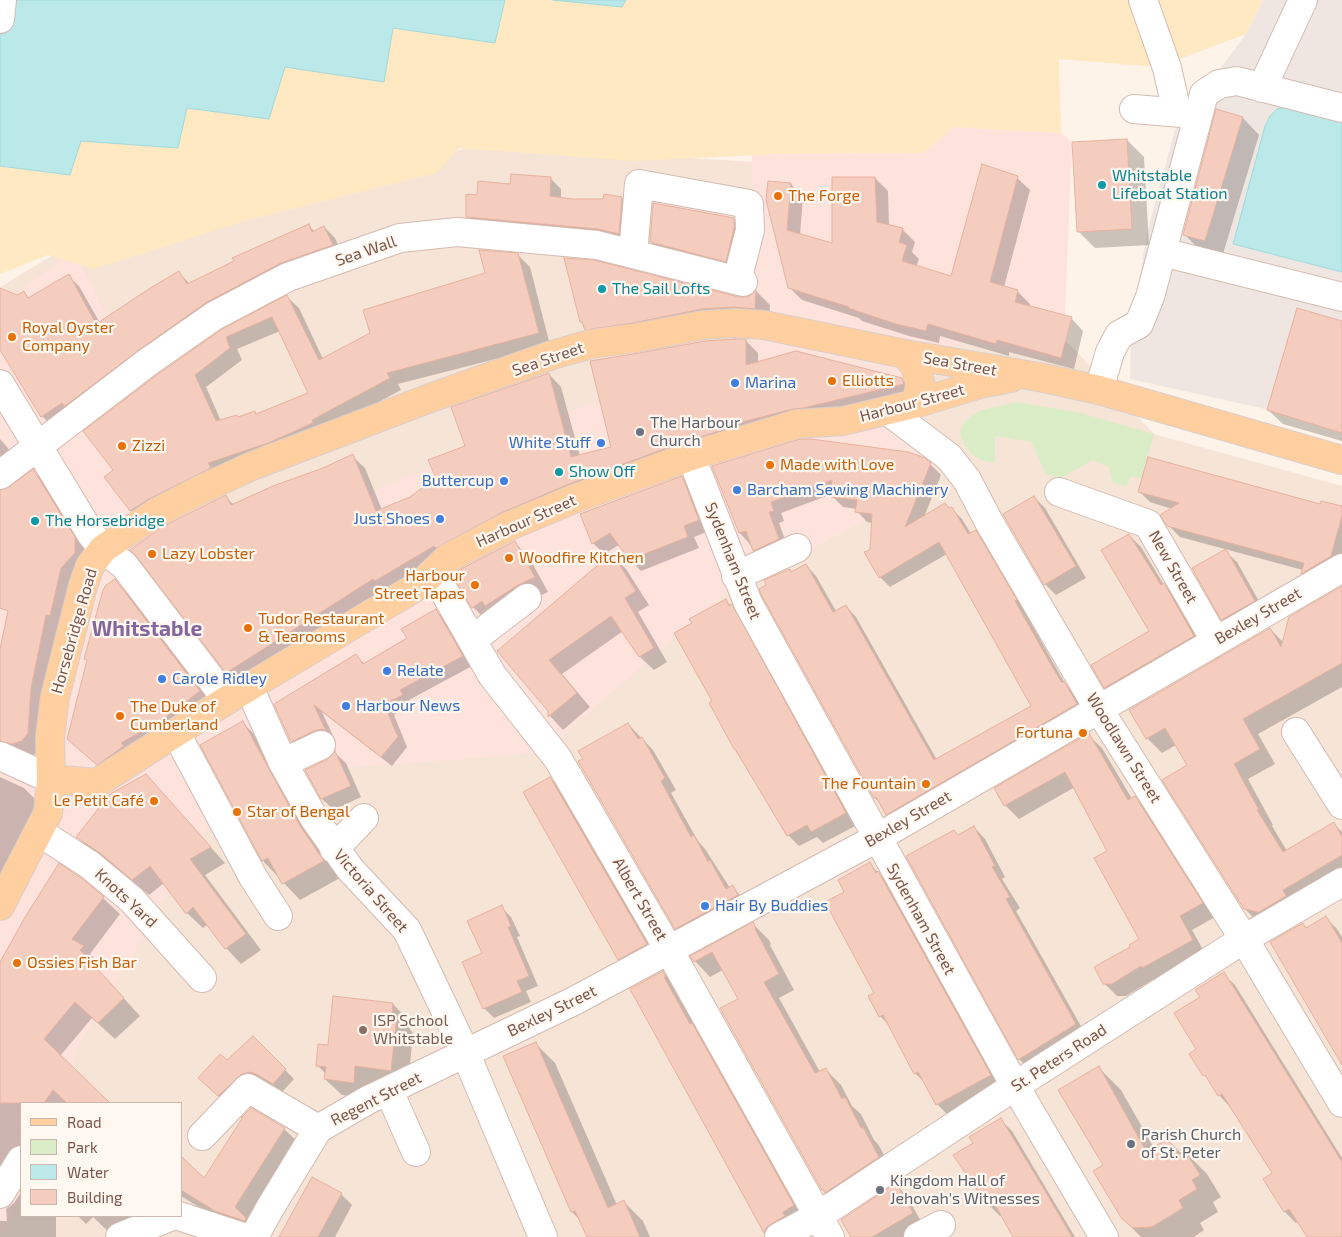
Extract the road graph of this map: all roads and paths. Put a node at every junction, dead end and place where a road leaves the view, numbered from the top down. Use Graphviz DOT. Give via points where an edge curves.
graph roads {
  1 [pos="2,0"];
  2 [pos="1143,0"];
  3 [pos="1302,0"];
  4 [pos="0,19"];
  5 [pos="1262,88"];
  6 [pos="1342,108"];
  7 [pos="1134,109"];
  8 [pos="1188,113"];
  9 [pos="1162,252"];
  10 [pos="633,254"];
  11 [pos="1342,297"];
  12 [pos="905,354"];
  13 [pos="1025,375"];
  14 [pos="0,384"];
  15 [pos="1099,390"];
  16 [pos="914,404"];
  17 [pos="888,411"];
  18 [pos="38,444"];
  19 [pos="691,456"];
  20 [pos="1342,460"];
  21 [pos="0,475"];
  22 [pos="1059,492"];
  23 [pos="797,548"];
  24 [pos="103,549"];
  25 [pos="1342,568"];
  26 [pos="431,574"];
  27 [pos="736,576"];
  28 [pos="527,598"];
  29 [pos="472,640"];
  30 [pos="1215,640"];
  31 [pos="238,693"];
  32 [pos="1098,708"];
  33 [pos="1296,732"];
  34 [pos="176,733"];
  35 [pos="322,745"];
  36 [pos="0,756"];
  37 [pos="283,763"];
  38 [pos="51,779"];
  39 [pos="1342,805"];
  40 [pos="364,818"];
  41 [pos="39,832"];
  42 [pos="877,838"];
  43 [pos="342,859"];
  44 [pos="1342,882"];
  45 [pos="0,906"];
  46 [pos="278,916"];
  47 [pos="1244,939"];
  48 [pos="669,950"];
  49 [pos="202,978"];
  50 [pos="465,1052"];
  51 [pos="1015,1086"];
  52 [pos="389,1091"];
  53 [pos="1342,1103"];
  54 [pos="318,1129"];
  55 [pos="202,1136"];
  56 [pos="416,1152"];
  57 [pos="20,1162"];
  58 [pos="0,1194"];
  59 [pos="170,1217"];
  60 [pos="182,1217"];
  61 [pos="824,1226"];
  62 [pos="120,1237"];
  63 [pos="243,1237"];
  64 [pos="254,1237"];
  65 [pos="543,1237"];
  66 [pos="779,1237"];
  67 [pos="1104,1237"];
  1 -- 4 [label="street"];
  2 -- 8 [label="street" via="1167,68"];
  3 -- 5 [label="street"];
  5 -- 6 [label="street"];
  5 -- 8 [label="street" via="1237,81 1219,84 1204,94"];
  7 -- 8 [label="street"];
  8 -- 9 [label="street"];
  9 -- 11 [label="street"];
  9 -- 15 [label="street" via="1139,324 1119,336 1110,352"];
  10 -- 10 [label="street, Sea Wall" via="639,184 749,204 750,230 738,280"];
  10 -- 18 [label="street, Sea Wall" via="597,245 457,232 400,238 288,277 214,316"];
  12 -- 13 [label="main road, Sea Street"];
  12 -- 16 [label="main road" via="920,382"];
  12 -- 24 [label="main road, Sea Street" via="735,322 591,344 434,397 252,466 154,514"];
  13 -- 15 [label="main road, Harbour Street"];
  13 -- 16 [label="main road, Harbour Street" via="980,384"];
  14 -- 18 [label="street, Horsebridge Road"];
  15 -- 20 [label="main road, Harbour Street"];
  16 -- 17 [label="main road, Harbour Street"];
  17 -- 19 [label="main road, Harbour Street" via="843,421 797,424"];
  17 -- 32 [label="street, Woodlawn Street" via="949,457 968,480"];
  18 -- 21 [label="street, Sea Wall"];
  18 -- 24 [label="street, Horsebridge Road"];
  19 -- 26 [label="main road, Harbour Street" via="507,527 448,558"];
  19 -- 27 [label="street, Sydenham Street"];
  22 -- 30 [label="street, New Street" via="1148,524"];
  23 -- 27 [label="street"];
  24 -- 31 [label="street, Victoria Street" via="124,565"];
  24 -- 38 [label="main road, Horsebridge Road" via="90,566 83,586 55,696 50,738"];
  25 -- 30 [label="street, Bexley Street"];
  26 -- 29 [label="street, Albert Street"];
  26 -- 31 [label="main road, Harbour Street" via="420,584"];
  27 -- 42 [label="street, Sydenham Street" via="760,627"];
  28 -- 29 [label="street"];
  29 -- 48 [label="street, Albert Street" via="487,683 558,759"];
  30 -- 32 [label="street, Bexley Street"];
  31 -- 34 [label="main road, Harbour Street"];
  31 -- 37 [label="street, Victoria Street"];
  32 -- 42 [label="street, Bexley Street"];
  32 -- 47 [label="street, Woodlawn Street"];
  33 -- 39 [label="street"];
  34 -- 38 [label="main road, Harbour Street" via="97,783"];
  34 -- 46 [label="street" via="253,877"];
  35 -- 37 [label="street"];
  36 -- 38 [label="street"];
  37 -- 43 [label="street, Victoria Street"];
  38 -- 41 [label="main road, Horsebridge Road" via="48,813"];
  40 -- 43 [label="street"];
  41 -- 45 [label="main road, Horsebridge Road"];
  41 -- 49 [label="street, Knots Yard" via="90,865 132,900"];
  42 -- 48 [label="street, Bexley Street"];
  42 -- 51 [label="street, Sydenham Street"];
  43 -- 50 [label="street, Victoria Street" via="407,930"];
  44 -- 47 [label="street, St. Peters Road"];
  47 -- 51 [label="street, St. Peters Road"];
  47 -- 53 [label="street, Woodlawn Street"];
  48 -- 50 [label="street, Bexley Street" via="574,1001"];
  48 -- 61 [label="street, Albert Street"];
  50 -- 52 [label="street, Regent Street"];
  50 -- 65 [label="street, Victoria Street"];
  51 -- 61 [label="street, St. Peters Road"];
  51 -- 67 [label="street, Sydenham Street"];
  52 -- 54 [label="street, Regent Street"];
  52 -- 56 [label="street"];
  54 -- 55 [label="street" via="248,1088"];
  54 -- 64 [label="street, Regent Street"];
  57 -- 58 [label="street"];
  59 -- 62 [label="street"];
  60 -- 63 [label="street"];
  61 -- 66 [label="street, St. Peters Road"];
}
